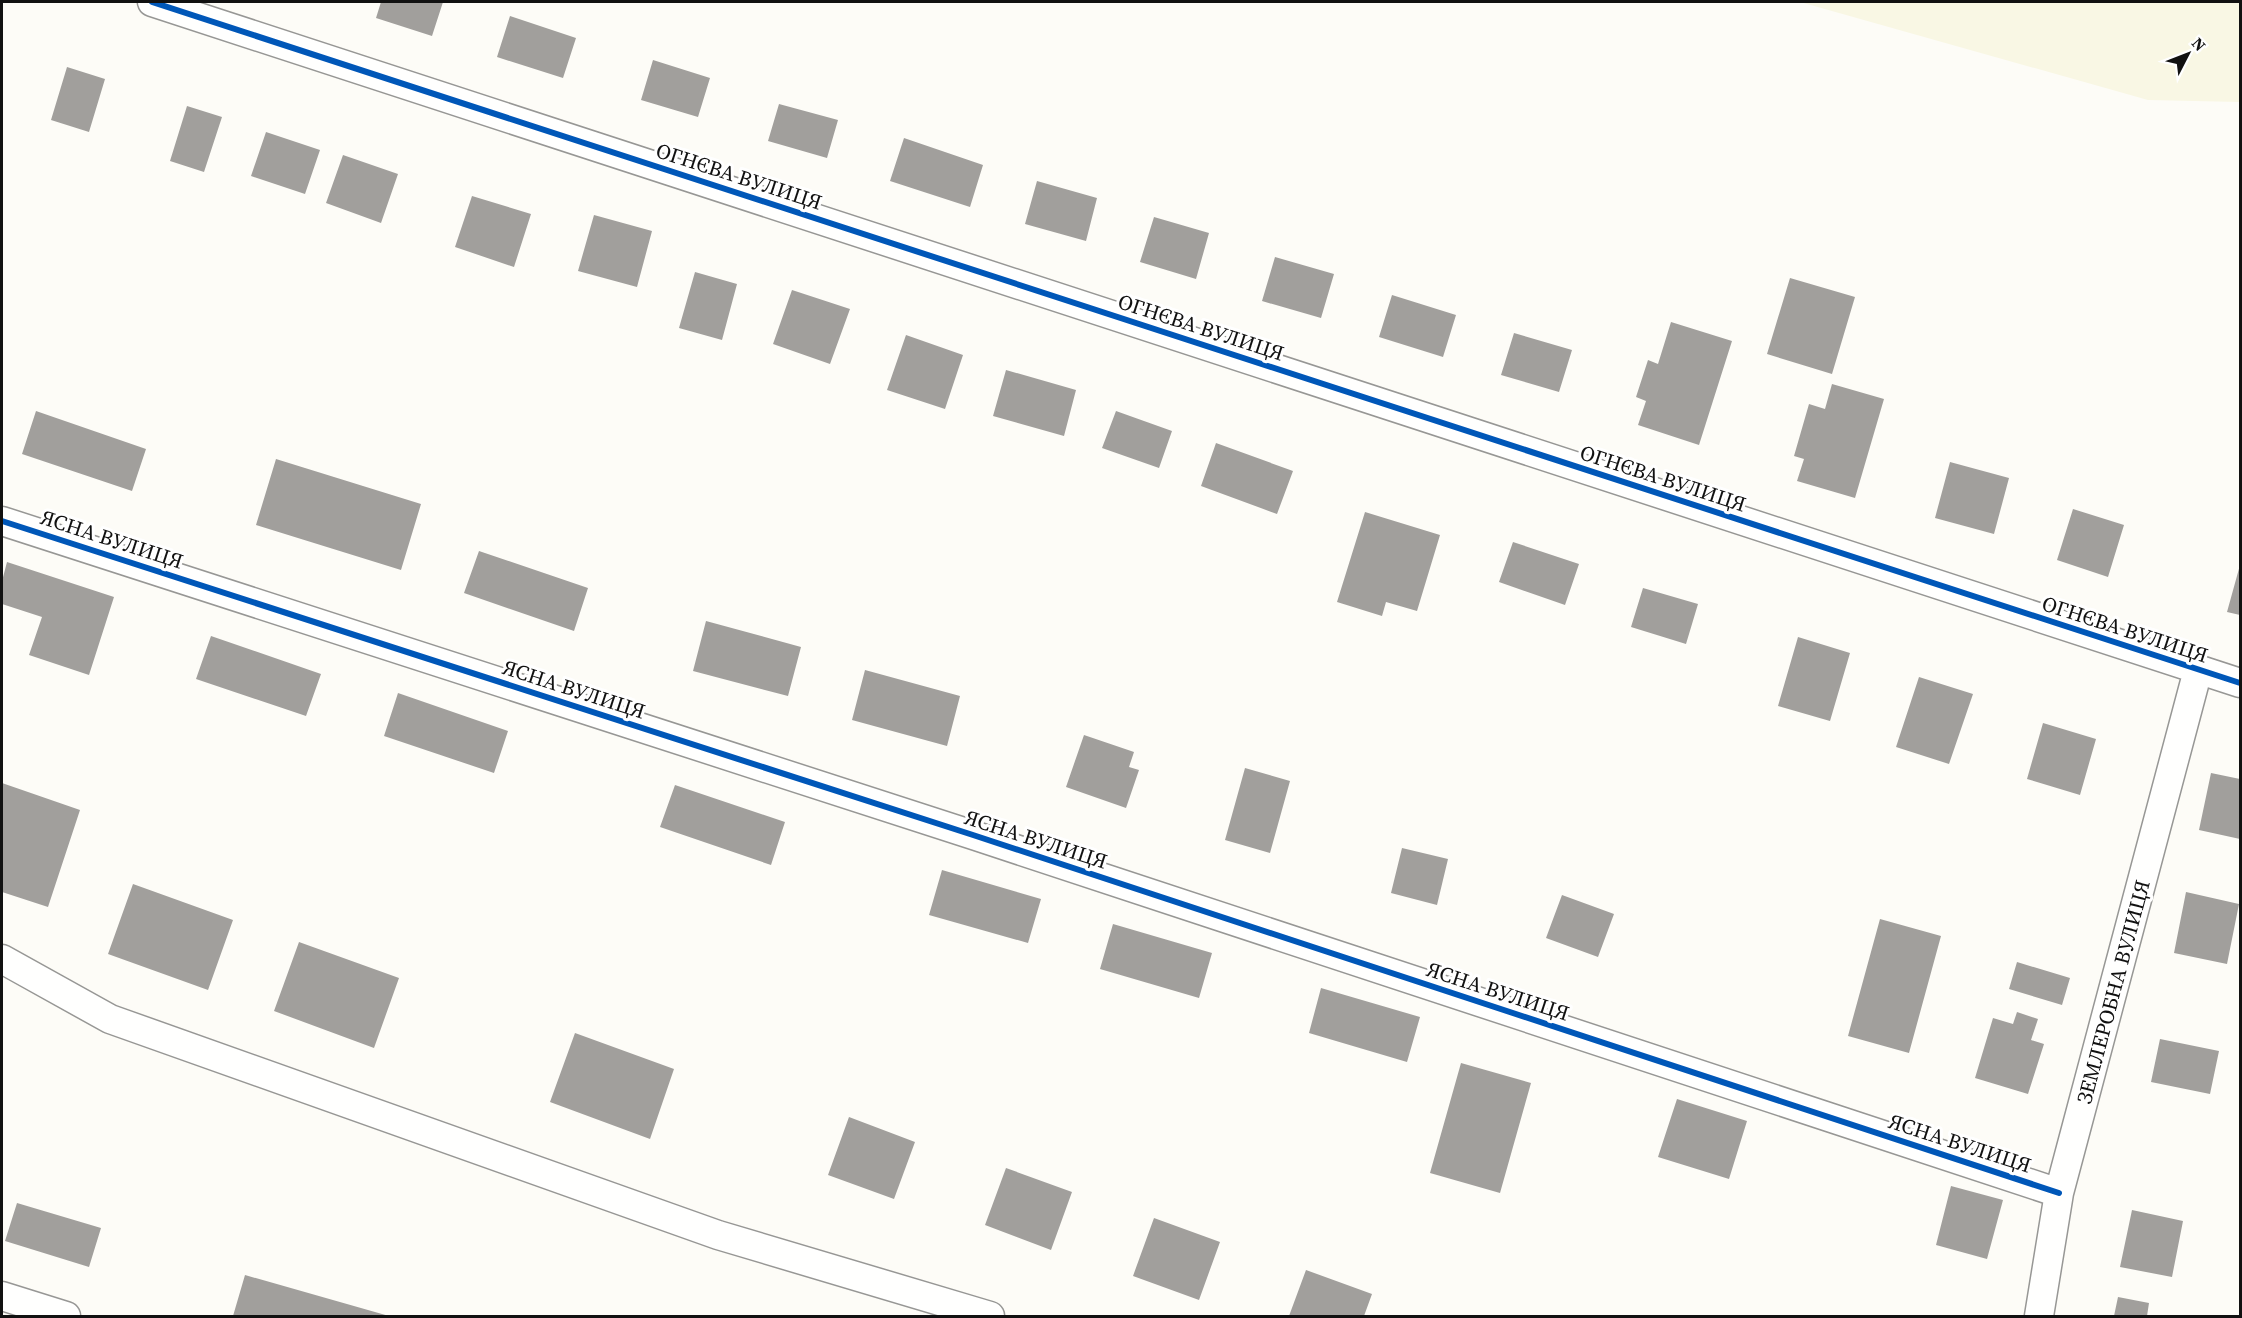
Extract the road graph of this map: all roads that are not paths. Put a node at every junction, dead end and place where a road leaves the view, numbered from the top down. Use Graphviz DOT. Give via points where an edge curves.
graph roads {
  1 [pos="152,2"];
  2 [pos="2,521"];
  3 [pos="2198,670"];
  4 [pos="2241,683"];
  5 [pos="2,959"];
  6 [pos="2060,1193"];
  7 [pos="2,1296"];
  8 [pos="66,1317"];
  9 [pos="990,1317"];
  10 [pos="2039,1317"];
  1 -- 3 [label="street, ОГНЄВА ВУЛИЦЯ"];
  2 -- 6 [label="street, ЯСНА ВУЛИЦЯ" via="962,831"];
  3 -- 4 [label="street, ОГНЄВА ВУЛИЦЯ"];
  3 -- 6 [label="street, ЗЕМЛЕРОБНА ВУЛИЦЯ"];
  5 -- 9 [label="street" via="110,1019 718,1235"];
  6 -- 10 [label="street, ЗЕМЛЕРОБНА ВУЛИЦЯ"];
  7 -- 8 [label="street"];
}
